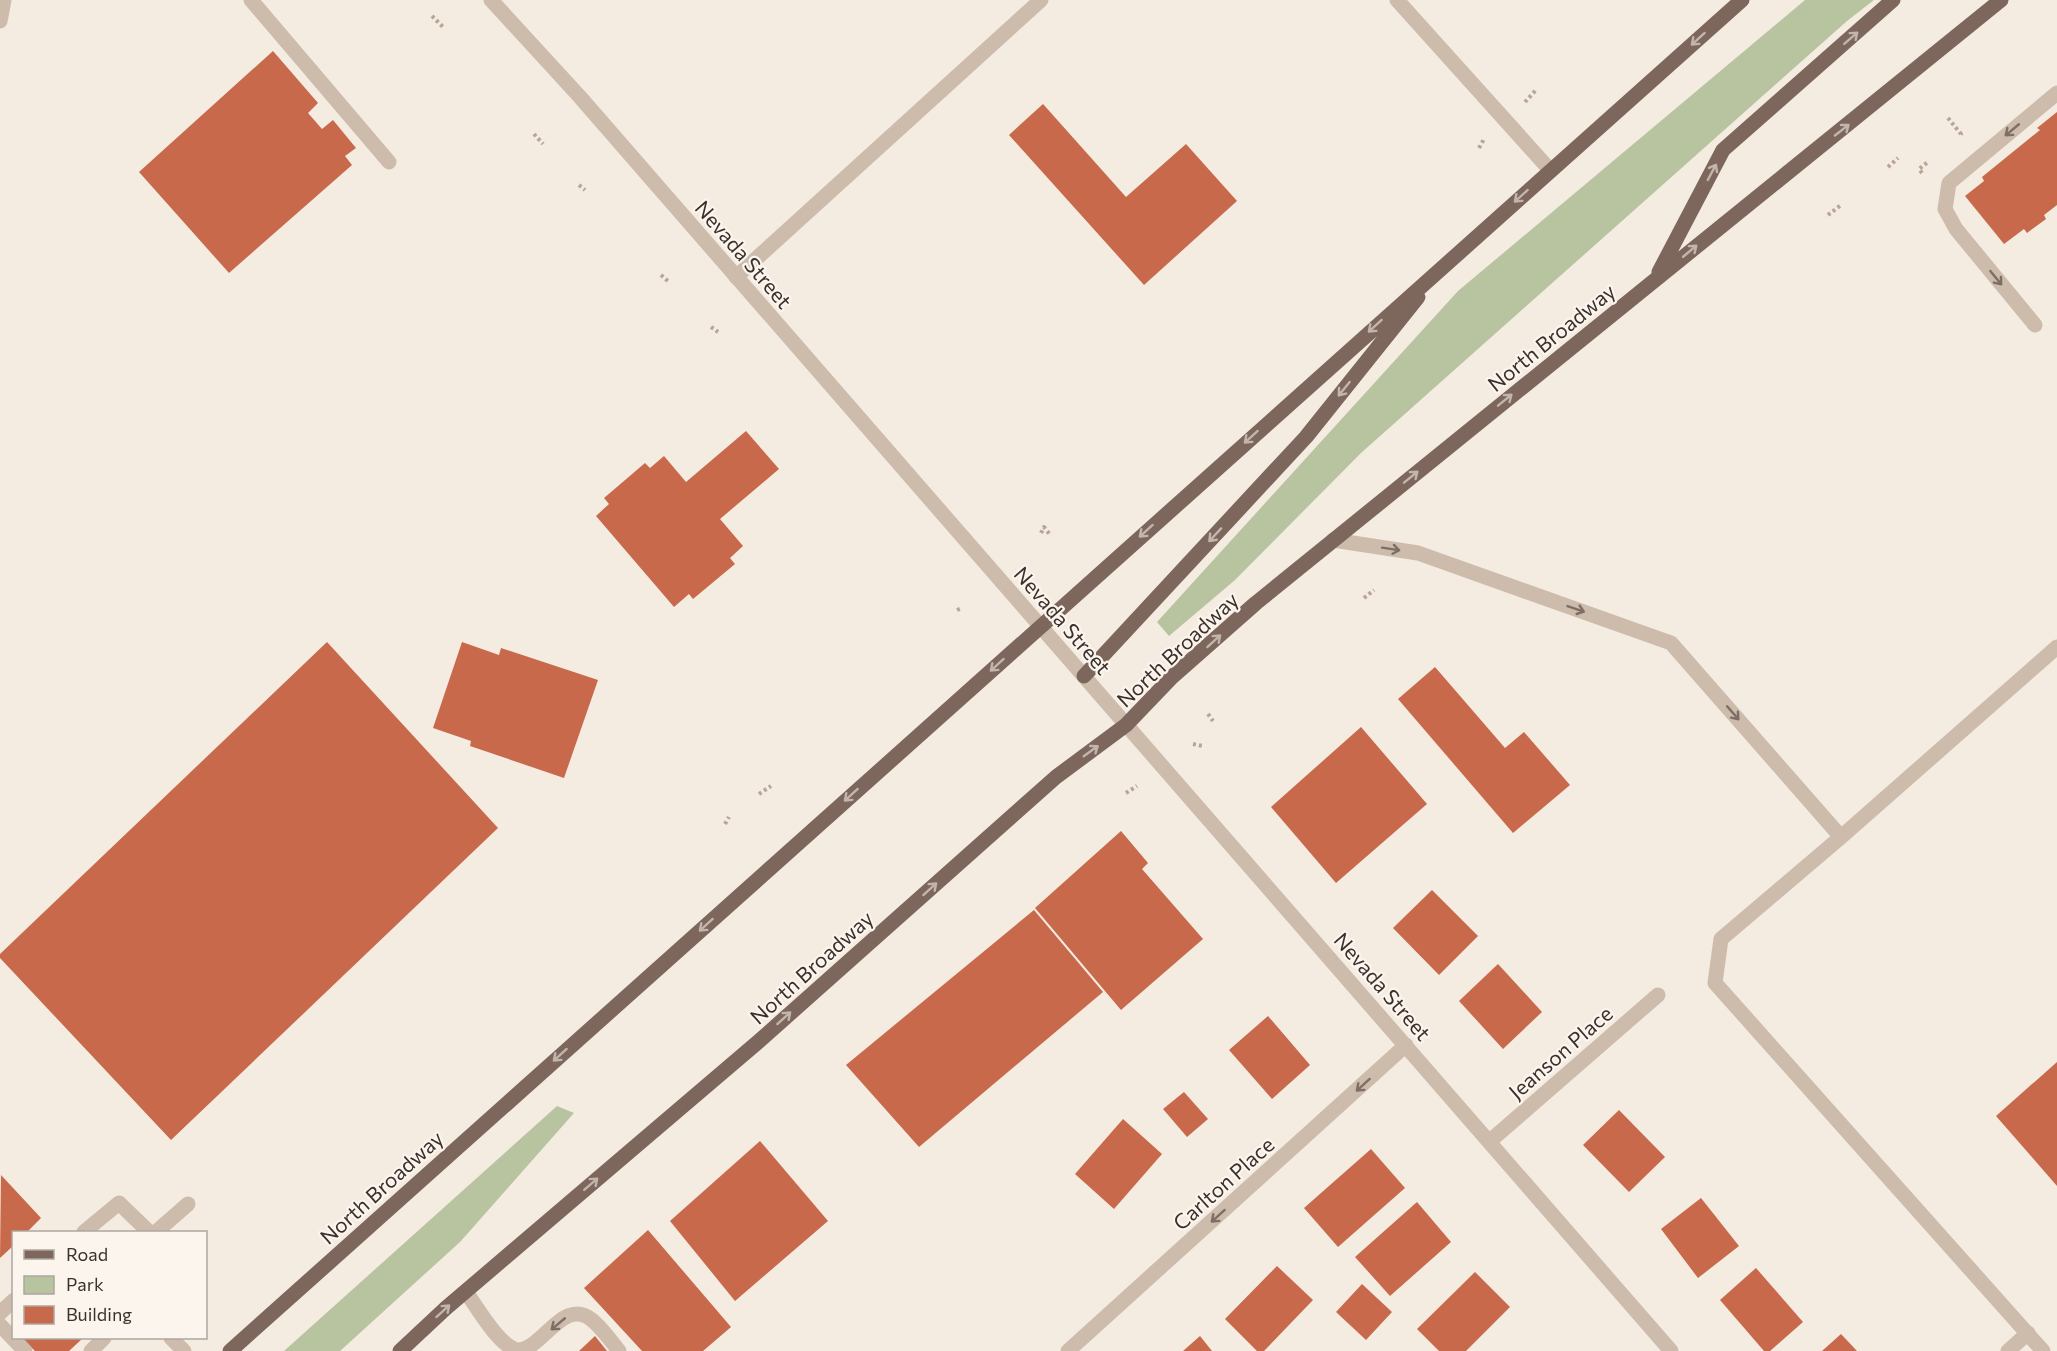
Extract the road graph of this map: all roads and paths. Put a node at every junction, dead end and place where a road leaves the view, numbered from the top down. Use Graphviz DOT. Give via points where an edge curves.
graph roads {
  1 [pos="4,0"];
  2 [pos="251,0"];
  3 [pos="491,0"];
  4 [pos="1041,0"];
  5 [pos="1397,0"];
  6 [pos="1742,0"];
  7 [pos="1893,0"];
  8 [pos="2001,0"];
  9 [pos="432,16"];
  10 [pos="0,21"];
  11 [pos="444,28"];
  12 [pos="1537,89"];
  13 [pos="2057,93"];
  14 [pos="1522,105"];
  15 [pos="534,134"];
  16 [pos="1486,136"];
  17 [pos="543,144"];
  18 [pos="1479,148"];
  19 [pos="1899,158"];
  20 [pos="389,162"];
  21 [pos="1888,167"];
  22 [pos="1550,170"];
  23 [pos="579,185"];
  24 [pos="585,190"];
  25 [pos="1841,205"];
  26 [pos="1828,215"];
  27 [pos="1447,262"];
  28 [pos="661,275"];
  29 [pos="736,277"];
  30 [pos="1655,280"];
  31 [pos="669,282"];
  32 [pos="2035,325"];
  33 [pos="711,327"];
  34 [pos="718,332"];
  35 [pos="1041,533"];
  36 [pos="1051,536"];
  37 [pos="1333,540"];
  38 [pos="1374,590"];
  39 [pos="1364,598"];
  40 [pos="1040,626"];
  41 [pos="2057,647"];
  42 [pos="1084,676"];
  43 [pos="1208,714"];
  44 [pos="1213,721"];
  45 [pos="1126,725"];
  46 [pos="1194,744"];
  47 [pos="1203,746"];
  48 [pos="771,786"];
  49 [pos="1137,786"];
  50 [pos="1126,793"];
  51 [pos="759,795"];
  52 [pos="729,818"];
  53 [pos="725,824"];
  54 [pos="1841,837"];
  55 [pos="1658,995"];
  56 [pos="1406,1045"];
  57 [pos="1490,1141"];
  58 [pos="188,1204"];
  59 [pos="86,1231"];
  60 [pos="147,1231"];
  61 [pos="158,1231"];
  62 [pos="466,1292"];
  63 [pos="12,1302"];
  64 [pos="0,1312"];
  65 [pos="0,1325"];
  66 [pos="2028,1333"];
  67 [pos="12,1337"];
  68 [pos="13,1339"];
  69 [pos="172,1339"];
  70 [pos="25,1351"];
  71 [pos="184,1351"];
  72 [pos="230,1351"];
  73 [pos="400,1351"];
  74 [pos="619,1351"];
  75 [pos="1068,1351"];
  76 [pos="1671,1351"];
  77 [pos="2008,1351"];
  78 [pos="2043,1351"];
  1 -- 10 [label="street"];
  2 -- 20 [label="street"];
  3 -- 29 [label="street, Nevada Street"];
  4 -- 29 [label="street"];
  5 -- 22 [label="street"];
  6 -- 22 [label="main road, North Broadway, one-way"];
  30 -- 7 [label="main road, one-way" via="1723,150"];
  30 -- 8 [label="main road, North Broadway, one-way"];
  9 -- 11 [label="path"];
  12 -- 14 [label="path"];
  13 -- 32 [label="street, one-way" via="1949,183 1945,209 1956,229"];
  15 -- 17 [label="path"];
  16 -- 18 [label="path"];
  19 -- 21 [label="path"];
  22 -- 27 [label="main road, North Broadway, one-way"];
  23 -- 24 [label="path"];
  25 -- 26 [label="path"];
  27 -- 40 [label="main road, North Broadway, one-way"];
  27 -- 42 [label="main road, one-way" via="1306,437"];
  28 -- 31 [label="path"];
  29 -- 40 [label="street, Nevada Street"];
  37 -- 30 [label="main road, North Broadway, one-way"];
  33 -- 34 [label="path"];
  35 -- 36 [label="path" via="1044,527"];
  45 -- 37 [label="main road, North Broadway, one-way" via="1172,677"];
  37 -- 54 [label="street, one-way" via="1418,553 1671,643"];
  38 -- 39 [label="path"];
  40 -- 42 [label="street, Nevada Street"];
  40 -- 72 [label="main road, North Broadway, one-way"];
  41 -- 54 [label="street"];
  42 -- 45 [label="street, Nevada Street"];
  43 -- 44 [label="path"];
  45 -- 56 [label="street, Nevada Street"];
  62 -- 45 [label="main road, North Broadway, one-way" via="758,1042 1056,777"];
  46 -- 47 [label="path"];
  48 -- 51 [label="path"];
  49 -- 50 [label="path"];
  52 -- 53 [label="path"];
  54 -- 66 [label="street" via="1721,939 1716,983"];
  55 -- 57 [label="street, Jeanson Place"];
  56 -- 57 [label="street, Nevada Street"];
  56 -- 75 [label="street, Carlton Place, one-way"];
  57 -- 76 [label="street, Nevada Street"];
  58 -- 61 [label="street"];
  59 -- 60 [label="street" via="119,1203"];
  73 -- 62 [label="main road, North Broadway, one-way"];
  74 -- 62 [label="street, one-way" via="591,1318 580,1315 568,1315 527,1349 516,1350 502,1340"];
  63 -- 64 [label="street"];
  65 -- 67 [label="street"];
  66 -- 77 [label="street"];
  66 -- 78 [label="street"];
  68 -- 70 [label="street"];
  69 -- 71 [label="street"];
}
